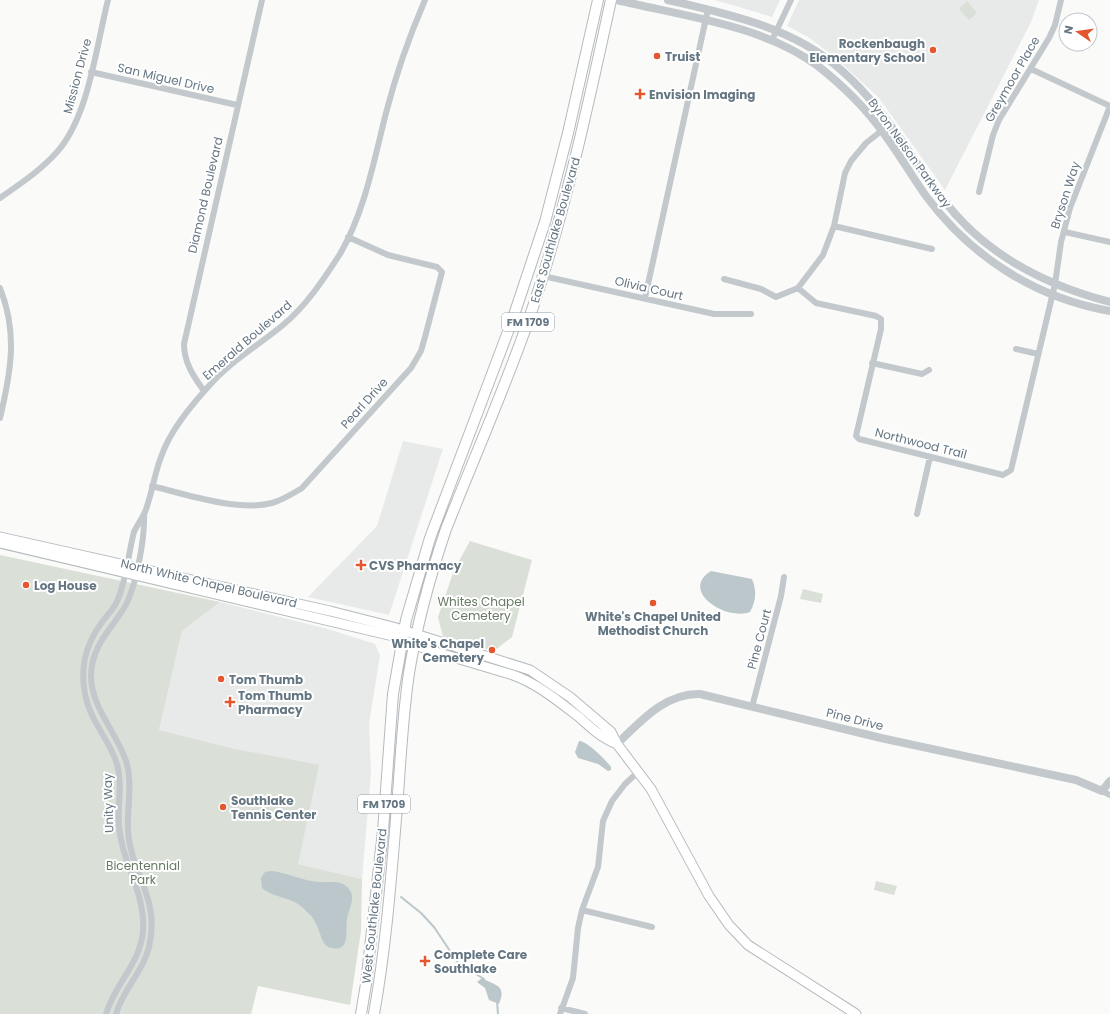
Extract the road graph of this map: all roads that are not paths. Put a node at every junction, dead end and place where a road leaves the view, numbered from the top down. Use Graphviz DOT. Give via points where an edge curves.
graph roads {
  1 [pos="108,0"];
  2 [pos="262,0"];
  3 [pos="425,0"];
  4 [pos="598,0"];
  5 [pos="611,0"];
  6 [pos="617,0"];
  7 [pos="668,0"];
  8 [pos="791,0"];
  9 [pos="1061,0"];
  10 [pos="708,9"];
  11 [pos="706,21"];
  12 [pos="776,30"];
  13 [pos="772,40"];
  14 [pos="839,68"];
  15 [pos="1031,69"];
  16 [pos="91,72"];
  17 [pos="831,77"];
  18 [pos="237,105"];
  19 [pos="1110,106"];
  20 [pos="890,124"];
  21 [pos="882,131"];
  22 [pos="979,192"];
  23 [pos="0,198"];
  24 [pos="545,222"];
  25 [pos="834,226"];
  26 [pos="1065,232"];
  27 [pos="348,237"];
  28 [pos="1110,242"];
  29 [pos="932,249"];
  30 [pos="543,276"];
  31 [pos="724,279"];
  32 [pos="1055,284"];
  33 [pos="0,288"];
  34 [pos="798,288"];
  35 [pos="1051,295"];
  36 [pos="645,298"];
  37 [pos="1110,302"];
  38 [pos="1110,311"];
  39 [pos="751,314"];
  40 [pos="1016,349"];
  41 [pos="1038,354"];
  42 [pos="872,364"];
  43 [pos="929,370"];
  44 [pos="204,391"];
  45 [pos="0,418"];
  46 [pos="930,457"];
  47 [pos="449,483"];
  48 [pos="152,486"];
  49 [pos="462,489"];
  50 [pos="144,514"];
  51 [pos="917,514"];
  52 [pos="0,537"];
  53 [pos="0,543"];
  54 [pos="126,569"];
  55 [pos="136,571"];
  56 [pos="784,577"];
  57 [pos="402,635"];
  58 [pos="415,640"];
  59 [pos="83,678"];
  60 [pos="91,679"];
  61 [pos="752,707"];
  62 [pos="617,744"];
  63 [pos="638,772"];
  64 [pos="1110,781"];
  65 [pos="1102,791"];
  66 [pos="1110,795"];
  67 [pos="582,910"];
  68 [pos="652,927"];
  69 [pos="561,1011"];
  70 [pos="106,1014"];
  71 [pos="116,1014"];
  72 [pos="361,1014"];
  73 [pos="374,1014"];
  74 [pos="585,1014"];
  75 [pos="856,1014"];
  1 -- 16 [label="street, Mission Drive"];
  2 -- 18 [label="street, Diamond Boulevard"];
  3 -- 27 [label="street, Emerald Boulevard" via="401,60 371,174"];
  4 -- 24 [label="main road, East Southlake Boulevard / FM 1709"];
  5 -- 30 [label="main road, East Southlake Boulevard / FM 1709" via="576,156"];
  6 -- 11 [label="street, Byron Nelson Parkway"];
  7 -- 10 [label="street, Byron Nelson Parkway"];
  8 -- 12 [label="street"];
  9 -- 15 [label="street, Greymoor Place" via="1049,38"];
  10 -- 11 [label="street"];
  10 -- 12 [label="street, Byron Nelson Parkway"];
  11 -- 13 [label="street, Byron Nelson Parkway" via="753,32"];
  11 -- 36 [label="street"];
  12 -- 13 [label="street"];
  12 -- 14 [label="street, Byron Nelson Parkway"];
  13 -- 17 [label="street, Byron Nelson Parkway" via="800,55"];
  14 -- 17 [label="street"];
  14 -- 20 [label="street, Byron Nelson Parkway" via="873,101"];
  15 -- 19 [label="street"];
  15 -- 22 [label="street, Greymoor Place" via="993,135"];
  16 -- 18 [label="street, San Miguel Drive"];
  16 -- 23 [label="street, Mission Drive" via="82,108 67,139 42,168"];
  17 -- 21 [label="street, Byron Nelson Parkway" via="864,108"];
  18 -- 44 [label="street, Diamond Boulevard" via="184,344 188,365"];
  19 -- 26 [label="street, Bryson Way" via="1078,184"];
  20 -- 21 [label="street"];
  20 -- 32 [label="street, Byron Nelson Parkway" via="957,216 990,247 1018,266"];
  21 -- 25 [label="street" via="866,143 851,161"];
  21 -- 35 [label="street, Byron Nelson Parkway" via="926,196 961,236 987,259"];
  24 -- 30 [label="main road" via="546,228 538,262"];
  24 -- 47 [label="main road, East Southlake Boulevard / FM 1709" via="512,321"];
  25 -- 29 [label="street"];
  25 -- 34 [label="street" via="823,255"];
  26 -- 28 [label="street"];
  26 -- 32 [label="street, Bryson Way"];
  27 -- 44 [label="street, Emerald Boulevard" via="331,267 303,305 286,323 221,374"];
  27 -- 48 [label="street, Pearl Drive" via="388,255 437,267 442,272 421,351 411,368 302,488 283,499 260,505 236,504"];
  30 -- 36 [label="street, Olivia Court"];
  30 -- 49 [label="main road, East Southlake Boulevard / FM 1709" via="530,317"];
  31 -- 34 [label="street" via="761,289 776,297"];
  32 -- 35 [label="street, Bryson Way"];
  32 -- 37 [label="street, Byron Nelson Parkway"];
  33 -- 45 [label="street" via="12,344 10,372"];
  34 -- 42 [label="street, Northwood Trail" via="816,302 881,319"];
  35 -- 38 [label="street, Byron Nelson Parkway" via="1086,307"];
  35 -- 41 [label="street, Northwood Trail"];
  36 -- 39 [label="street, Olivia Court" via="714,314"];
  40 -- 41 [label="street"];
  41 -- 46 [label="street, Northwood Trail" via="1011,470 1007,474"];
  42 -- 43 [label="street" via="922,374"];
  42 -- 46 [label="street, Northwood Trail" via="856,436 859,439"];
  44 -- 48 [label="street, Emerald Boulevard" via="170,439 162,454"];
  46 -- 51 [label="street"];
  47 -- 49 [label="main road"];
  47 -- 57 [label="main road, East Southlake Boulevard / FM 1709" via="418,572"];
  48 -- 50 [label="street, Emerald Boulevard"];
  49 -- 58 [label="main road, East Southlake Boulevard / FM 1709" via="437,558"];
  50 -- 54 [label="street, Emerald Boulevard" via="135,529"];
  50 -- 55 [label="street, Emerald Boulevard" via="144,530"];
  52 -- 54 [label="main road, North White Chapel Boulevard"];
  53 -- 54 [label="main road, North White Chapel Boulevard"];
  54 -- 55 [label="main road, North White Chapel Boulevard"];
  54 -- 59 [label="street, Unity Way" via="118,600 89,645"];
  55 -- 57 [label="main road, North White Chapel Boulevard" via="309,606"];
  55 -- 60 [label="street, Unity Way" via="124,608 105,632 98,647"];
  56 -- 61 [label="street, Pine Court"];
  57 -- 58 [label="main road, North White Chapel Boulevard"];
  57 -- 72 [label="main road, West Southlake Boulevard / FM 1709" via="391,710 383,831"];
  58 -- 62 [label="main road, North White Chapel Boulevard" via="502,660 530,670 587,711 611,732"];
  58 -- 73 [label="main road, West Southlake Boulevard / FM 1709" via="403,719 392,870"];
  59 -- 60 [label="street"];
  59 -- 70 [label="street, Unity Way" via="88,707 112,749 119,772 120,834 142,910 142,934 136,958 112,998"];
  60 -- 71 [label="street, Unity Way" via="98,707 126,762 130,782 128,830 131,849 150,902 152,924 147,956 121,999"];
  61 -- 62 [label="street, Pine Drive" via="700,694 680,696 662,704"];
  61 -- 65 [label="street, Pine Drive" via="1076,780"];
  62 -- 63 [label="main road, North White Chapel Boulevard"];
  63 -- 67 [label="street" via="612,801 602,821 598,867"];
  63 -- 75 [label="main road, North White Chapel Boulevard" via="664,812 709,896 729,925 748,945"];
  64 -- 65 [label="street"];
  65 -- 66 [label="street"];
  67 -- 68 [label="street"];
  67 -- 69 [label="street" via="573,978"];
  69 -- 74 [label="street"];
}
